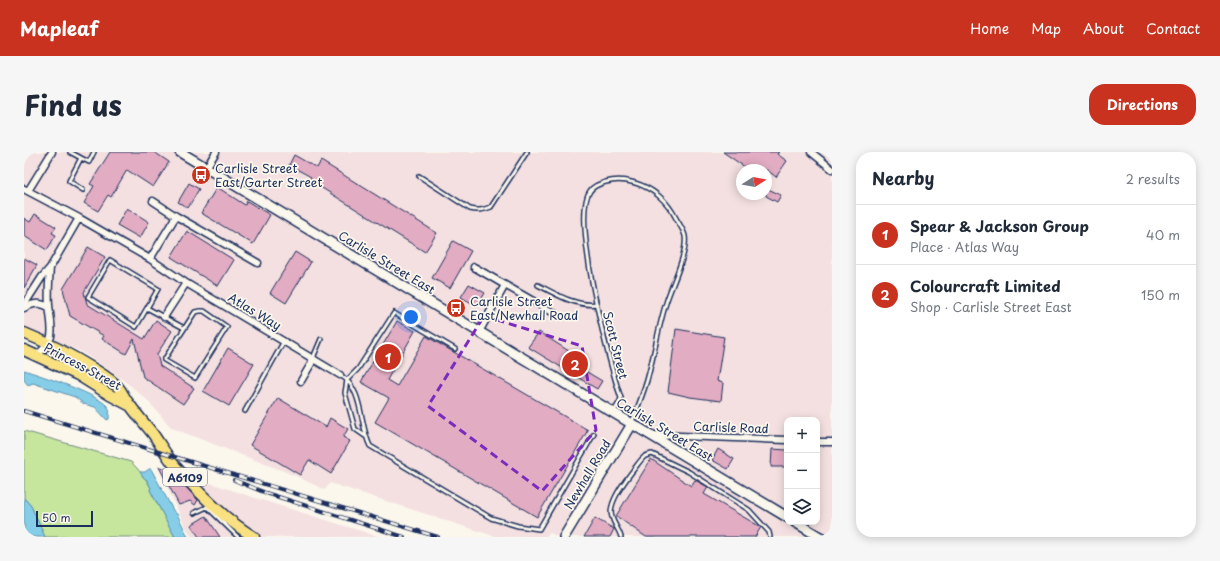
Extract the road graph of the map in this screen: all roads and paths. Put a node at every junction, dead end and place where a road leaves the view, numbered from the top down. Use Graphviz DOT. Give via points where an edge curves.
graph roads {
  1 [pos="52,152"];
  2 [pos="70,152"];
  3 [pos="94,152"];
  4 [pos="180,152"];
  5 [pos="216,152"];
  6 [pos="527,152"];
  7 [pos="812,152"];
  8 [pos="81,158"];
  9 [pos="206,168"];
  10 [pos="832,169"];
  11 [pos="420,176"];
  12 [pos="26,190"];
  13 [pos="83,190"];
  14 [pos="153,201"];
  15 [pos="176,216"];
  16 [pos="79,218"];
  17 [pos="150,259"];
  18 [pos="258,263"];
  19 [pos="474,267"];
  20 [pos="50,268"];
  21 [pos="186,283"];
  22 [pos="505,285"];
  23 [pos="538,285"];
  24 [pos="597,304"];
  25 [pos="24,307"];
  26 [pos="49,307"];
  27 [pos="147,308"];
  28 [pos="554,313"];
  29 [pos="164,317"];
  30 [pos="184,328"];
  31 [pos="479,332"];
  32 [pos="24,333"];
  33 [pos="321,339"];
  34 [pos="284,341"];
  35 [pos="49,342"];
  36 [pos="455,349"];
  37 [pos="24,350"];
  38 [pos="36,355"];
  39 [pos="313,358"];
  40 [pos="340,375"];
  41 [pos="347,380"];
  42 [pos="301,381"];
  43 [pos="129,405"];
  44 [pos="245,411"];
  45 [pos="613,412"];
  46 [pos="632,424"];
  47 [pos="594,434"];
  48 [pos="651,435"];
  49 [pos="366,436"];
  50 [pos="784,440"];
  51 [pos="820,442"];
  52 [pos="832,442"];
  53 [pos="194,514"];
  54 [pos="784,515"];
  55 [pos="800,525"];
  56 [pos="238,537"];
  57 [pos="254,537"];
  58 [pos="564,537"];
  59 [pos="621,537"];
  60 [pos="770,537"];
  61 [pos="820,537"];
  1 -- 12 [label="street, Atlas Way"];
  2 -- 8 [label="lane"];
  3 -- 8 [label="lane" via="89,162"];
  4 -- 9 [label="main road, Carlisle Street East"];
  5 -- 9 [label="street"];
  6 -- 11 [label="lane" via="490,207 485,210 470,209"];
  7 -- 10 [label="street"];
  8 -- 13 [label="lane" via="69,181"];
  9 -- 31 [label="main road, Carlisle Street East"];
  12 -- 16 [label="street, Atlas Way"];
  14 -- 15 [label="street"];
  15 -- 17 [label="street"];
  15 -- 18 [label="street"];
  16 -- 17 [label="street, Atlas Way"];
  16 -- 20 [label="street"];
  17 -- 21 [label="street, Atlas Way"];
  19 -- 22 [label="street"];
  20 -- 25 [label="street"];
  20 -- 26 [label="street"];
  21 -- 29 [label="street"];
  21 -- 34 [label="street, Atlas Way"];
  22 -- 28 [label="street"];
  22 -- 31 [label="street"];
  23 -- 24 [label="lane" via="577,303"];
  24 -- 45 [label="lane, Scott Street" via="621,398"];
  24 -- 46 [label="lane, Scott Street" via="584,224 586,202 590,191 597,185 612,180 626,180 650,189 660,197 674,214 685,235 686,246 666,304 649,375"];
  25 -- 26 [label="street" via="37,303"];
  26 -- 35 [label="street" via="52,332"];
  27 -- 27 [label="lane" via="136,327 88,297 110,260 158,289"];
  27 -- 29 [label="lane"];
  29 -- 30 [label="lane"];
  30 -- 30 [label="lane" via="195,312 200,310 227,327 195,378 164,360"];
  31 -- 45 [label="main road, Carlisle Street East"];
  32 -- 35 [label="main road, A6109"];
  33 -- 39 [label="lane"];
  34 -- 39 [label="street, Atlas Way"];
  34 -- 44 [label="lane"];
  35 -- 38 [label="street"];
  35 -- 43 [label="main road, A6109" via="106,377 118,387"];
  36 -- 41 [label="lane" via="394,313 362,364"];
  37 -- 38 [label="main road, Princess Street / A6109"];
  38 -- 43 [label="main road, Princess Street / A6109" via="78,375"];
  39 -- 40 [label="street, Atlas Way"];
  39 -- 42 [label="street"];
  40 -- 41 [label="lane"];
  41 -- 49 [label="lane" via="354,389"];
  41 -- 49 [label="lane" via="345,393 355,429"];
  43 -- 57 [label="main road, A6109" via="184,476 225,515"];
  45 -- 46 [label="main road, Carlisle Street East"];
  46 -- 48 [label="main road, Carlisle Street East"];
  46 -- 58 [label="main road, Newhall Road"];
  47 -- 49 [label="lane" via="539,529 492,518 370,446"];
  48 -- 50 [label="street, Carlisle Road"];
  48 -- 54 [label="main road, Carlisle Street East"];
  51 -- 52 [label="street"];
  53 -- 56 [label="lane" via="207,507"];
  55 -- 61 [label="main road"];
  59 -- 60 [label="lane" via="620,530 611,516 615,497 641,460 652,454 689,472 749,510 769,532"];
}
